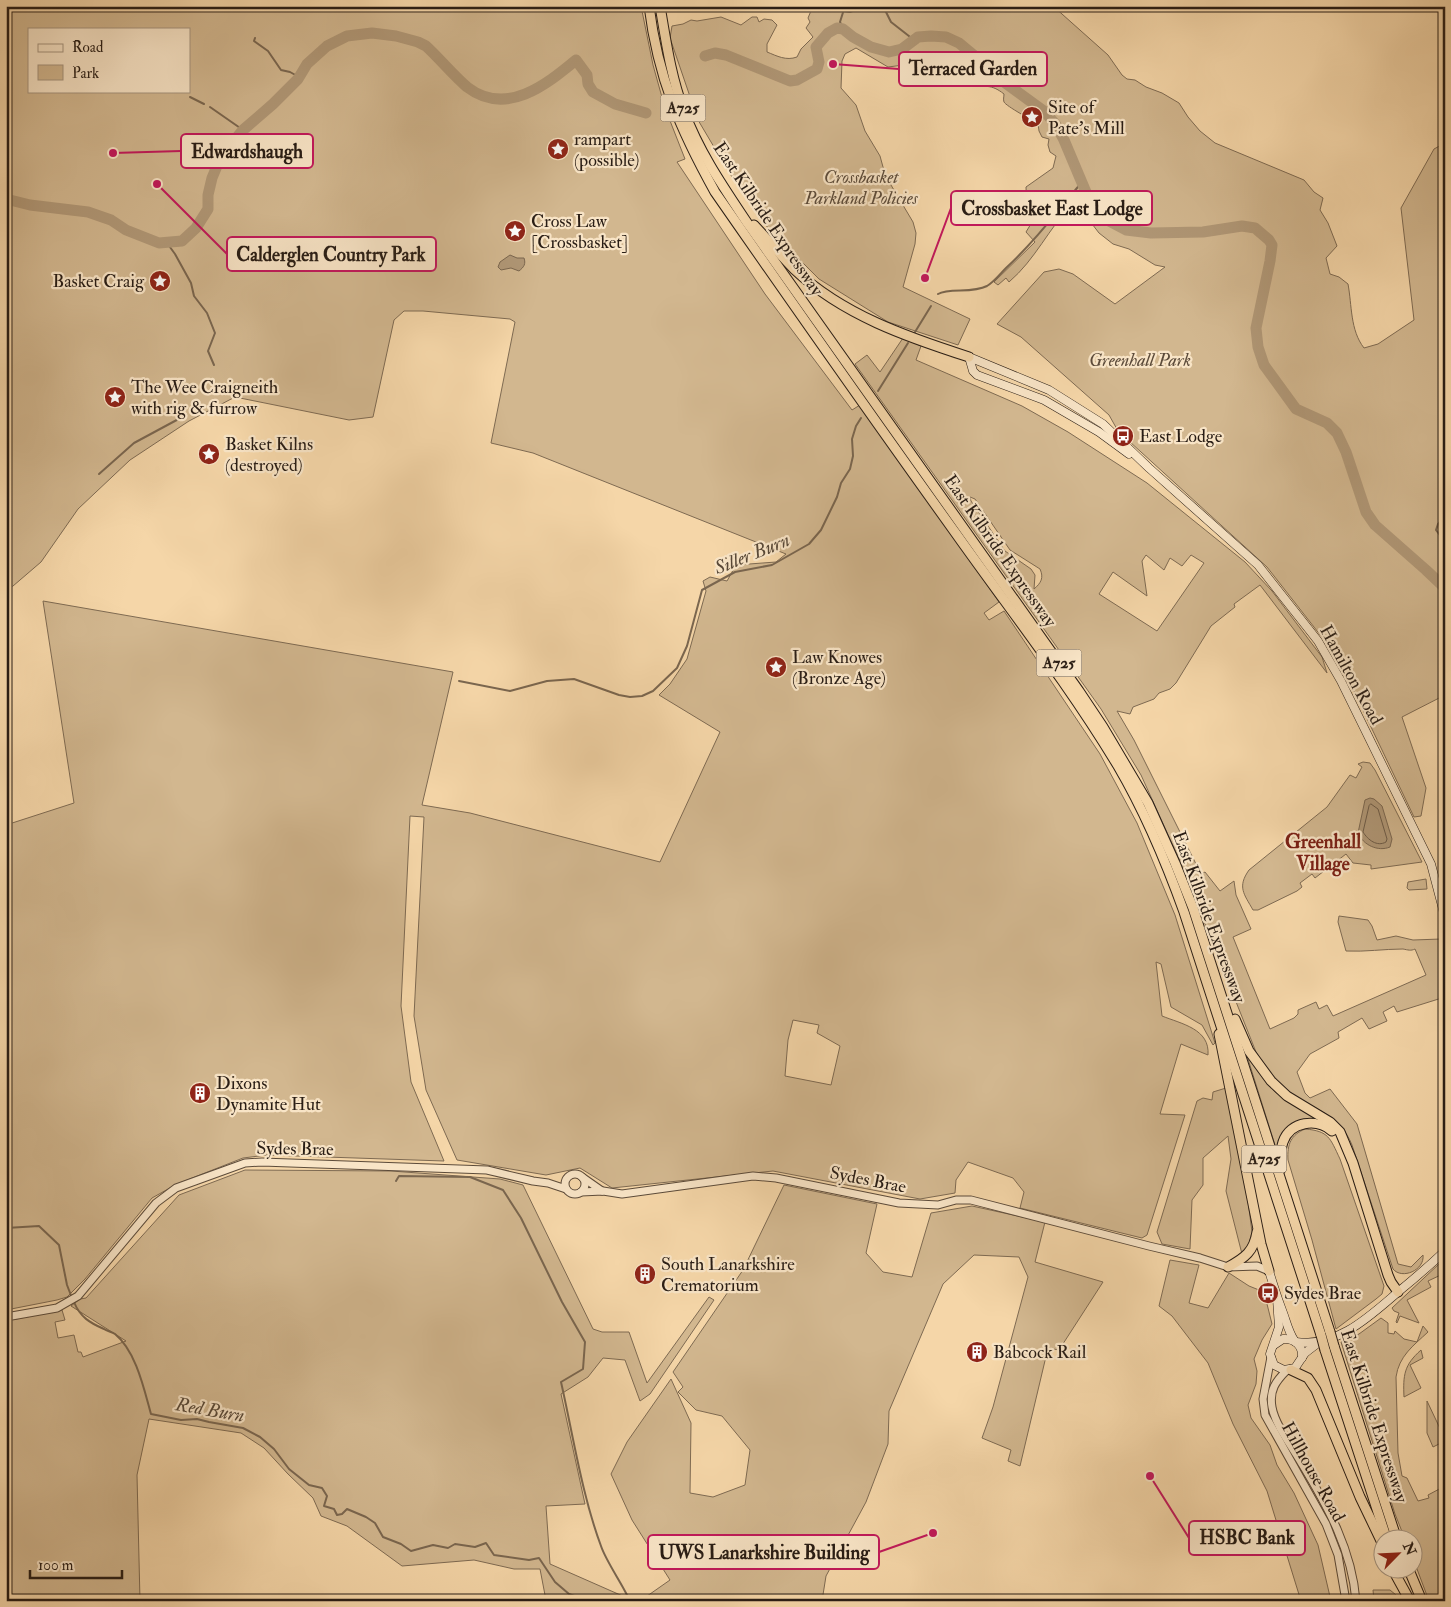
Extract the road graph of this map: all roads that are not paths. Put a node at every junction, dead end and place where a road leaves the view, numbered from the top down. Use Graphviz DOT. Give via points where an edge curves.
graph roads {
  1 [pos="649,6"];
  2 [pos="660,6"];
  3 [pos="732,200"];
  4 [pos="969,357"];
  5 [pos="1149,468"];
  6 [pos="1445,917"];
  7 [pos="1202,935"];
  8 [pos="1208,984"];
  9 [pos="570,1175"];
  10 [pos="582,1177"];
  11 [pos="1281,1180"];
  12 [pos="548,1183"];
  13 [pos="566,1189"];
  14 [pos="603,1191"];
  15 [pos="581,1192"];
  16 [pos="1257,1222"];
  17 [pos="1372,1226"];
  18 [pos="1445,1251"];
  19 [pos="1228,1266"];
  20 [pos="1269,1271"];
  21 [pos="1398,1292"];
  22 [pos="1277,1299"];
  23 [pos="6,1317"];
  24 [pos="1323,1336"];
  25 [pos="1295,1341"];
  26 [pos="1272,1347"];
  27 [pos="1330,1348"];
  28 [pos="1271,1357"];
  29 [pos="1302,1358"];
  30 [pos="1289,1370"];
  31 [pos="1376,1530"];
  32 [pos="1384,1530"];
  33 [pos="1394,1530"];
  34 [pos="1399,1580"];
  35 [pos="1403,1580"];
  36 [pos="1413,1580"];
  37 [pos="1346,1601"];
  38 [pos="1356,1601"];
  39 [pos="1411,1601"];
  40 [pos="1422,1601"];
  1 -- 8 [label="highway, East Kilbride Expressway / A725" via="657,55 671,103 715,192 1067,689 1118,766 1170,874"];
  2 -- 3 [label="highway, East Kilbride Expressway / A725" via="683,110 706,158"];
  3 -- 4 [label="highway" via="796,270 844,306 911,338"];
  3 -- 7 [label="highway, East Kilbride Expressway / A725" via="1103,727 1152,811"];
  4 -- 5 [label="main road, Hamilton Road" via="1049,390 1103,424"];
  4 -- 5 [label="main road, Hamilton Road" via="977,375 1044,400 1099,432"];
  5 -- 6 [label="main road, Hamilton Road" via="1258,564 1318,641 1431,864"];
  7 -- 11 [label="highway, East Kilbride Expressway / A725"];
  7 -- 17 [label="highway, A725" via="1239,1030 1257,1063 1279,1089 1330,1122 1343,1138"];
  8 -- 16 [label="highway, A725"];
  8 -- 24 [label="highway, East Kilbride Expressway / A725"];
  9 -- 10 [label="street"];
  9 -- 12 [label="street"];
  9 -- 13 [label="street" via="565,1181"];
  10 -- 14 [label="street"];
  10 -- 15 [label="street" via="585,1186"];
  11 -- 17 [label="highway, A725" via="1281,1151 1286,1135 1296,1126 1306,1123 1324,1126 1338,1140"];
  11 -- 24 [label="highway, East Kilbride Expressway / A725"];
  12 -- 13 [label="street, Sydes Brae"];
  12 -- 23 [label="street, Sydes Brae" via="478,1169 245,1163 176,1188 156,1203 78,1296 57,1308"];
  13 -- 15 [label="street" via="573,1194"];
  14 -- 15 [label="street, Sydes Brae"];
  14 -- 19 [label="street, Sydes Brae" via="622,1194 753,1176 899,1203 938,1205 971,1200"];
  16 -- 19 [label="highway" via="1252,1249 1244,1258"];
  16 -- 20 [label="highway, A725"];
  17 -- 21 [label="highway, A725" via="1391,1282"];
  18 -- 21 [label="main road"];
  19 -- 20 [label="street, Sydes Brae" via="1257,1266"];
  20 -- 22 [label="main road"];
  21 -- 24 [label="main road" via="1342,1334"];
  22 -- 25 [label="main road"];
  22 -- 26 [label="main road" via="1278,1327"];
  24 -- 25 [label="main road"];
  24 -- 27 [label="highway, A725, bridge"];
  24 -- 29 [label="main road"];
  25 -- 26 [label="main road" via="1283,1339"];
  25 -- 29 [label="main road"];
  26 -- 28 [label="main road"];
  27 -- 32 [label="highway, East Kilbride Expressway / A725"];
  27 -- 33 [label="highway, East Kilbride Expressway / A725"];
  28 -- 30 [label="main road" via="1276,1367"];
  28 -- 37 [label="street, Hillhouse Road" via="1263,1399 1265,1415 1326,1524 1339,1561"];
  29 -- 30 [label="main road"];
  30 -- 31 [label="highway" via="1308,1378 1316,1390"];
  30 -- 38 [label="street, Hillhouse Road" via="1275,1384 1272,1409 1339,1532 1350,1564"];
  34 -- 39 [label="highway"];
  35 -- 39 [label="highway"];
  36 -- 40 [label="highway"];
}
